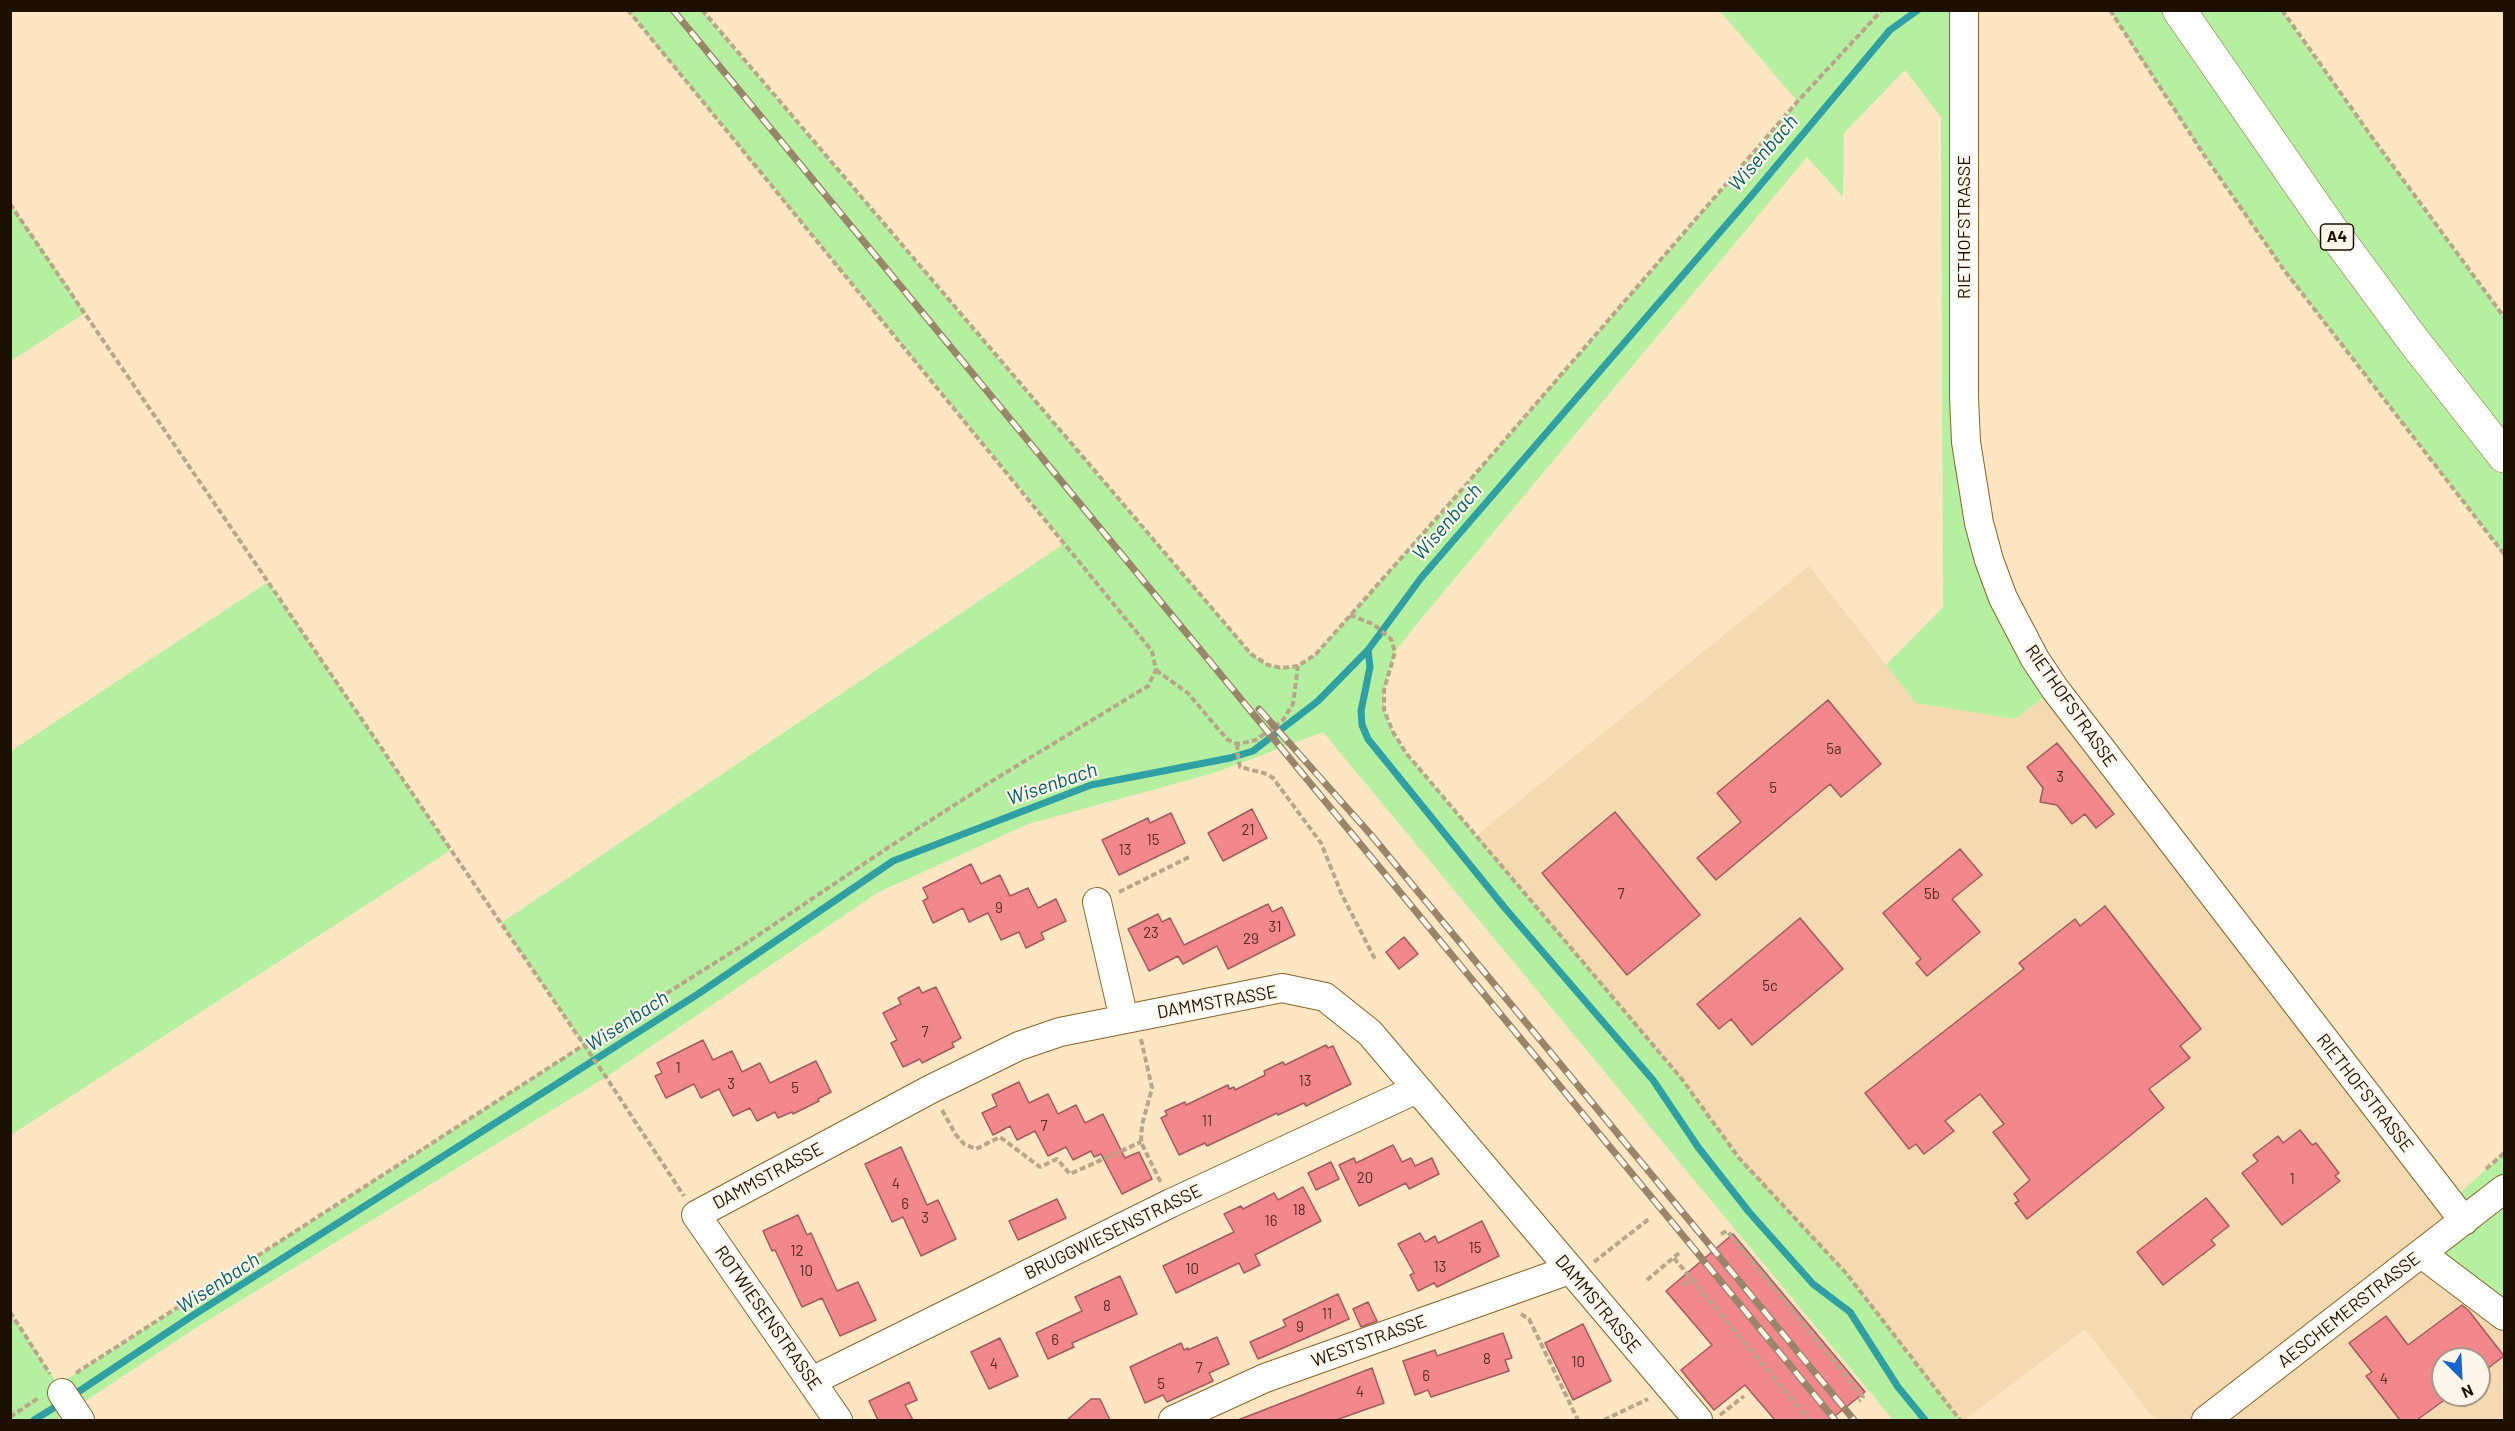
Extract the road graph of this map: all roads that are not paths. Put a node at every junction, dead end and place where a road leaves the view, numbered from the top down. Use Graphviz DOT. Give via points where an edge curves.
graph roads {
  1 [pos="1964,10"];
  2 [pos="2179,10"];
  3 [pos="2194,10"];
  4 [pos="2505,436"];
  5 [pos="2505,456"];
  6 [pos="1097,903"];
  7 [pos="1130,1018"];
  8 [pos="1417,1089"];
  9 [pos="2498,1194"];
  10 [pos="696,1215"];
  11 [pos="2464,1221"];
  12 [pos="2422,1254"];
  13 [pos="1569,1270"];
  14 [pos="2505,1316"];
  15 [pos="812,1381"];
  16 [pos="1708,1418"];
  17 [pos="838,1420"];
  18 [pos="1173,1420"];
  19 [pos="2205,1420"];
  1 -- 11 [label="street, RIETHOFSTRASSE" via="1966,442 1979,523 2003,598 2055,690"];
  2 -- 5 [label="highway, A4" via="2342,244"];
  3 -- 4 [label="highway, A4" via="2338,218"];
  6 -- 7 [label="street"];
  7 -- 8 [label="street, DAMMSTRASSE" via="1282,988 1324,997 1370,1033"];
  7 -- 10 [label="street, DAMMSTRASSE" via="1015,1047"];
  8 -- 13 [label="street, DAMMSTRASSE"];
  8 -- 15 [label="street, BRUGGWIESENSTRASSE" via="1171,1203"];
  9 -- 11 [label="street, AESCHEMERSTRASSE"];
  10 -- 15 [label="street, ROTWIESENSTRASSE"];
  11 -- 12 [label="street, AESCHEMERSTRASSE"];
  12 -- 14 [label="street"];
  12 -- 19 [label="street, AESCHEMERSTRASSE"];
  13 -- 16 [label="street, DAMMSTRASSE" via="1670,1388"];
  13 -- 18 [label="street, WESTSTRASSE" via="1265,1378"];
  15 -- 17 [label="street, ROTWIESENSTRASSE"];
}
